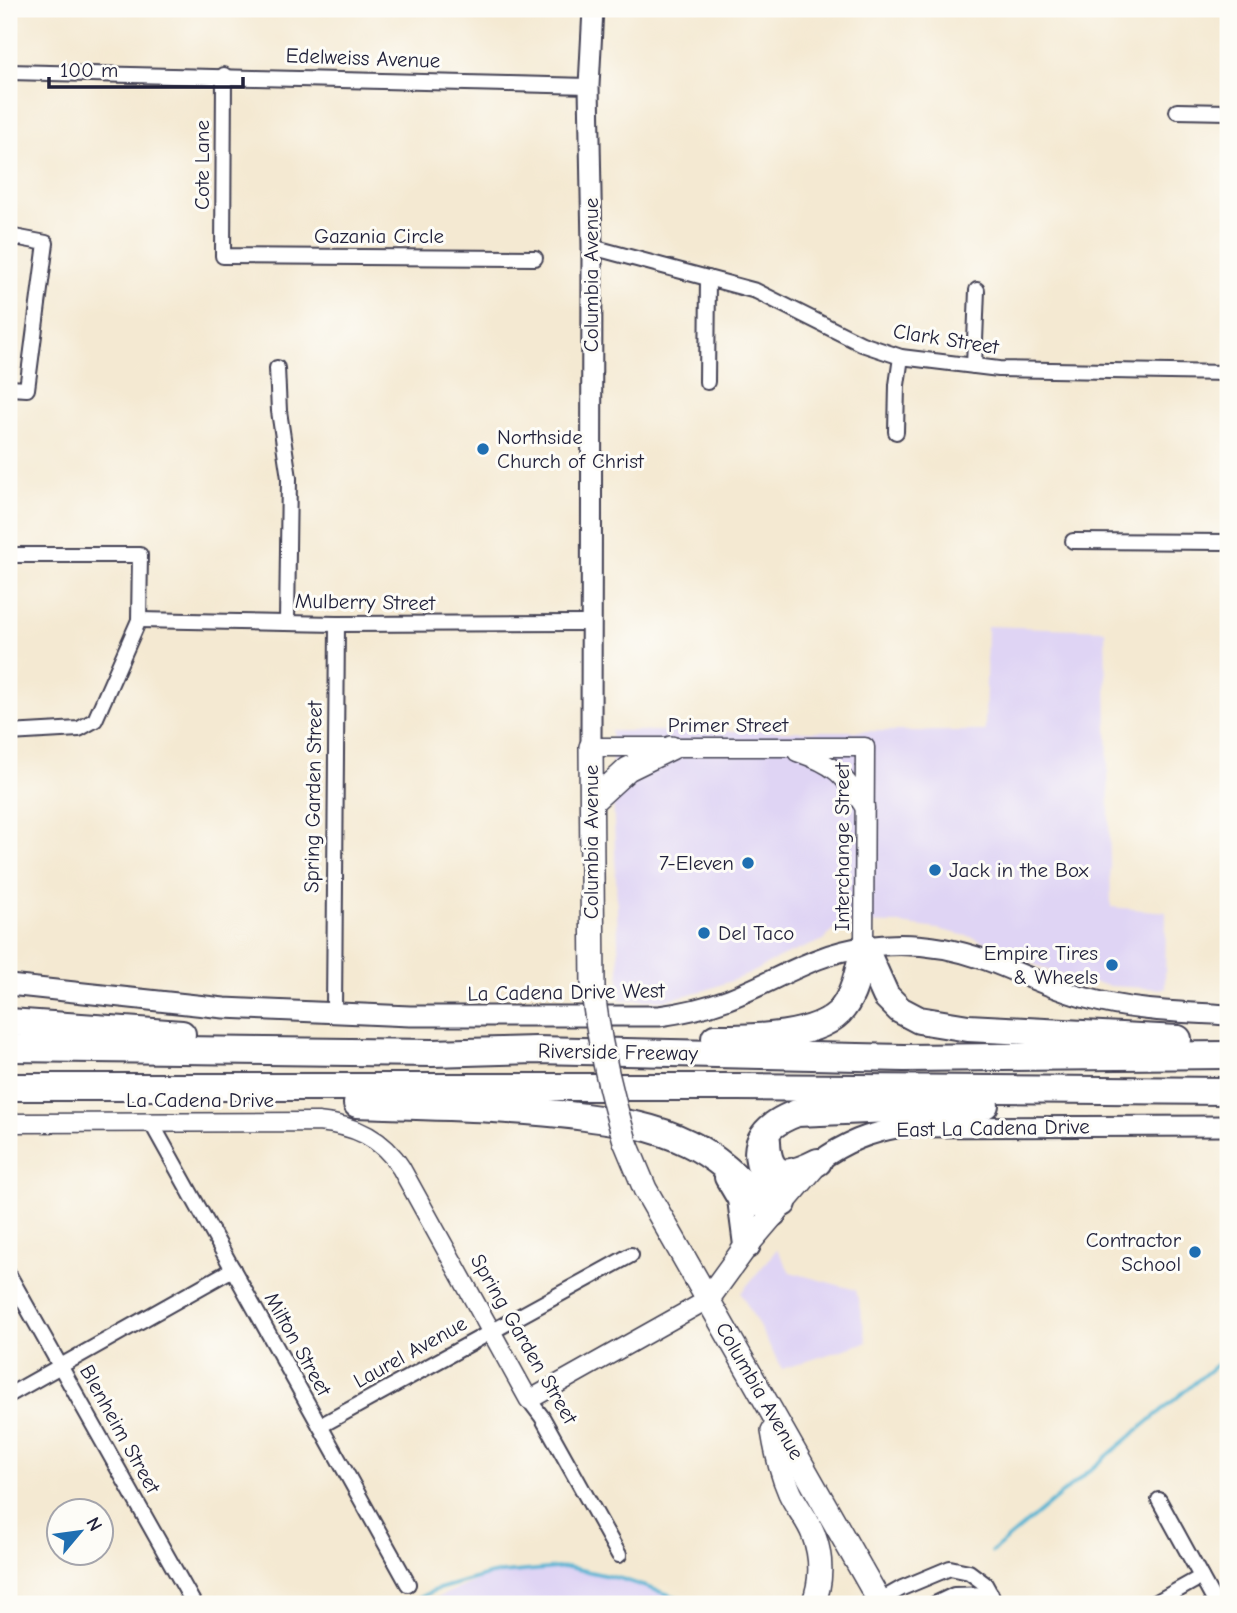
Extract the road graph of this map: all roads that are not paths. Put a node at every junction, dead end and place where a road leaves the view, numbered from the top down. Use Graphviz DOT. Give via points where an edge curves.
graph roads {
  1 [pos="593,9"];
  2 [pos="9,72"];
  3 [pos="224,75"];
  4 [pos="589,86"];
  5 [pos="1177,111"];
  6 [pos="1228,112"];
  7 [pos="9,236"];
  8 [pos="592,247"];
  9 [pos="223,256"];
  10 [pos="535,257"];
  11 [pos="708,278"];
  12 [pos="977,290"];
  13 [pos="901,357"];
  14 [pos="974,366"];
  15 [pos="277,368"];
  16 [pos="1228,373"];
  17 [pos="707,382"];
  18 [pos="9,388"];
  19 [pos="896,432"];
  20 [pos="1073,541"];
  21 [pos="1228,542"];
  22 [pos="9,555"];
  23 [pos="139,621"];
  24 [pos="287,622"];
  25 [pos="591,623"];
  26 [pos="337,624"];
  27 [pos="9,733"];
  28 [pos="591,747"];
  29 [pos="865,747"];
  30 [pos="671,748"];
  31 [pos="787,748"];
  32 [pos="592,802"];
  33 [pos="865,808"];
  34 [pos="864,947"];
  35 [pos="9,985"];
  36 [pos="334,1012"];
  37 [pos="1228,1015"];
  38 [pos="9,1021"];
  39 [pos="1228,1040"];
  40 [pos="9,1048"];
  41 [pos="536,1050"];
  42 [pos="432,1053"];
  43 [pos="1228,1055"];
  44 [pos="9,1087"];
  45 [pos="252,1087"];
  46 [pos="1062,1089"];
  47 [pos="1228,1091"];
  48 [pos="9,1122"];
  49 [pos="152,1124"];
  50 [pos="772,1126"];
  51 [pos="1228,1126"];
  52 [pos="386,1148"];
  53 [pos="718,1161"];
  54 [pos="818,1162"];
  55 [pos="778,1208"];
  56 [pos="747,1245"];
  57 [pos="631,1255"];
  58 [pos="233,1269"];
  59 [pos="9,1275"];
  60 [pos="707,1300"];
  61 [pos="492,1331"];
  62 [pos="60,1367"];
  63 [pos="9,1395"];
  64 [pos="529,1400"];
  65 [pos="771,1410"];
  66 [pos="320,1426"];
  67 [pos="1159,1500"];
  68 [pos="619,1555"];
  69 [pos="1201,1577"];
  70 [pos="408,1584"];
  71 [pos="994,1599"];
  72 [pos="878,1603"];
  73 [pos="194,1604"];
  74 [pos="813,1604"];
  75 [pos="936,1604"];
  76 [pos="1153,1604"];
  77 [pos="1216,1604"];
  1 -- 4 [label="main road, Columbia Avenue"];
  2 -- 3 [label="street, Edelweiss Avenue"];
  3 -- 4 [label="street, Edelweiss Avenue"];
  3 -- 9 [label="street, Cote Lane"];
  4 -- 8 [label="main road, Columbia Avenue"];
  5 -- 6 [label="street"];
  7 -- 18 [label="street" via="46,243 27,389"];
  8 -- 11 [label="street, Clark Street"];
  8 -- 25 [label="main road, Columbia Avenue"];
  9 -- 10 [label="street, Gazania Circle"];
  11 -- 13 [label="street, Clark Street" via="756,291 862,344"];
  11 -- 17 [label="street"];
  12 -- 14 [label="street"];
  13 -- 14 [label="street, Clark Street"];
  13 -- 19 [label="street"];
  14 -- 16 [label="street, Clark Street"];
  15 -- 24 [label="street" via="289,478"];
  20 -- 21 [label="street"];
  22 -- 23 [label="street" via="140,555"];
  23 -- 24 [label="street, Mulberry Street"];
  23 -- 27 [label="street" via="94,720 79,729"];
  24 -- 26 [label="street, Mulberry Street"];
  25 -- 26 [label="street, Mulberry Street"];
  25 -- 28 [label="main road, Columbia Avenue"];
  26 -- 36 [label="street, Spring Garden Street"];
  28 -- 30 [label="street, Primer Street"];
  28 -- 32 [label="main road, Columbia Avenue"];
  29 -- 31 [label="street, Primer Street"];
  29 -- 33 [label="street, Interchange Street"];
  30 -- 31 [label="street, Primer Street"];
  30 -- 32 [label="main road" via="628,769"];
  31 -- 33 [label="street" via="838,771"];
  32 -- 60 [label="main road, Columbia Avenue, bridge" via="593,991 604,1065 625,1141 645,1189"];
  33 -- 34 [label="street, Interchange Street"];
  34 -- 36 [label="main road, La Cadena Drive West" via="812,961 727,1000 659,1016"];
  34 -- 37 [label="main road, La Cadena Drive West" via="932,946 1116,1005"];
  34 -- 39 [label="highway" via="886,996 919,1020 968,1028"];
  34 -- 41 [label="highway" via="843,1009 812,1028 721,1038 572,1041"];
  35 -- 36 [label="main road, La Cadena Drive West" via="225,1007"];
  38 -- 42 [label="highway"];
  40 -- 42 [label="highway, Riverside Freeway"];
  41 -- 42 [label="highway, Riverside Freeway"];
  41 -- 43 [label="highway, Riverside Freeway" via="904,1058"];
  44 -- 45 [label="highway, Riverside Freeway"];
  45 -- 46 [label="highway, Riverside Freeway"];
  45 -- 53 [label="highway" via="330,1102 533,1110 644,1125"];
  46 -- 47 [label="highway, Riverside Freeway"];
  46 -- 50 [label="highway" via="992,1105 797,1113"];
  48 -- 49 [label="street, La Cadena Drive"];
  49 -- 52 [label="street, La Cadena Drive" via="340,1124"];
  49 -- 58 [label="street, Milton Street"];
  50 -- 54 [label="highway" via="767,1142 772,1165 789,1174"];
  50 -- 55 [label="highway" via="758,1148 757,1163"];
  51 -- 54 [label="main road, East La Cadena Drive" via="902,1128 852,1140"];
  52 -- 61 [label="street, Spring Garden Street"];
  53 -- 55 [label="highway"];
  53 -- 56 [label="highway" via="741,1199"];
  54 -- 55 [label="main road, East La Cadena Drive"];
  55 -- 56 [label="main road, East La Cadena Drive"];
  56 -- 60 [label="main road, East La Cadena Drive"];
  57 -- 61 [label="street, Laurel Avenue"];
  58 -- 62 [label="street"];
  58 -- 66 [label="street, Milton Street"];
  59 -- 62 [label="street, Blenheim Street"];
  60 -- 64 [label="street"];
  60 -- 65 [label="main road, Columbia Avenue"];
  61 -- 64 [label="street, Spring Garden Street"];
  61 -- 66 [label="street, Laurel Avenue"];
  62 -- 63 [label="street"];
  62 -- 73 [label="street, Blenheim Street"];
  64 -- 68 [label="street, Spring Garden Street"];
  65 -- 72 [label="main road, Columbia Avenue"];
  65 -- 74 [label="main road" via="789,1491 818,1549 821,1565"];
  66 -- 70 [label="street, Milton Street"];
  67 -- 69 [label="street"];
  69 -- 76 [label="street"];
  69 -- 77 [label="street"];
  71 -- 72 [label="street" via="985,1584 969,1572 950,1568"];
  71 -- 75 [label="street" via="954,1595"];
}
